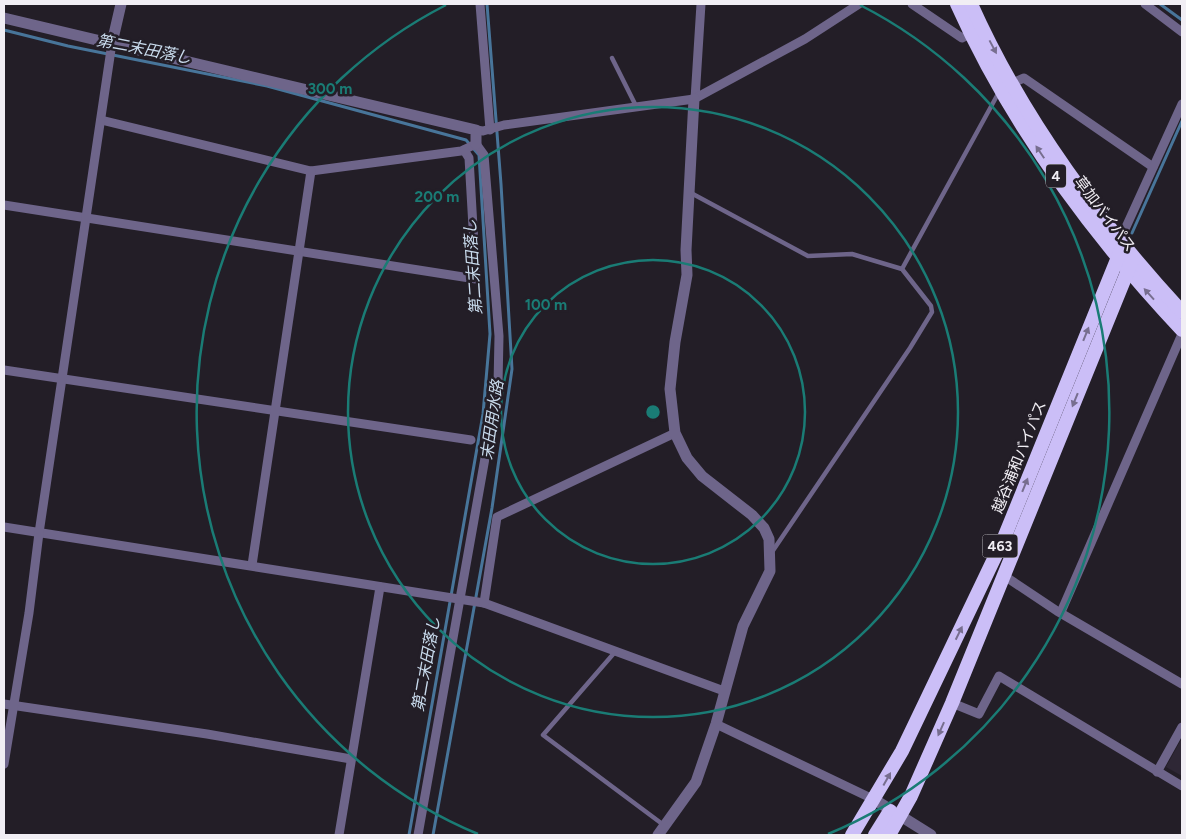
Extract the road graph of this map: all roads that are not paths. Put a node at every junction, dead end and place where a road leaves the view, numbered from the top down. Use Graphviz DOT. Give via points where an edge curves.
graph roads {
  1 [pos="121,4"];
  2 [pos="480,4"];
  3 [pos="701,4"];
  4 [pos="860,4"];
  5 [pos="912,4"];
  6 [pos="956,4"];
  7 [pos="971,4"];
  8 [pos="1144,4"];
  9 [pos="4,18"];
  10 [pos="1182,32"];
  11 [pos="970,34"];
  12 [pos="112,43"];
  13 [pos="612,58"];
  14 [pos="1012,83"];
  15 [pos="1000,91"];
  16 [pos="694,99"];
  17 [pos="1182,104"];
  18 [pos="636,106"];
  19 [pos="100,120"];
  20 [pos="476,130"];
  21 [pos="490,130"];
  22 [pos="476,144"];
  23 [pos="464,150"];
  24 [pos="1153,167"];
  25 [pos="311,171"];
  26 [pos="689,192"];
  27 [pos="4,205"];
  28 [pos="87,216"];
  29 [pos="1126,226"];
  30 [pos="1120,251"];
  31 [pos="300,252"];
  32 [pos="1130,264"];
  33 [pos="902,269"];
  34 [pos="1182,312"];
  35 [pos="1182,332"];
  36 [pos="4,370"];
  37 [pos="62,378"];
  38 [pos="275,410"];
  39 [pos="675,434"];
  40 [pos="471,440"];
  41 [pos="4,527"];
  42 [pos="39,533"];
  43 [pos="770,555"];
  44 [pos="252,565"];
  45 [pos="1003,575"];
  46 [pos="380,586"];
  47 [pos="459,599"];
  48 [pos="484,603"];
  49 [pos="1060,612"];
  50 [pos="616,651"];
  51 [pos="1182,684"];
  52 [pos="724,691"];
  53 [pos="952,703"];
  54 [pos="8,705"];
  55 [pos="716,724"];
  56 [pos="1182,727"];
  57 [pos="352,759"];
  58 [pos="4,764"];
  59 [pos="1157,772"];
  60 [pos="1182,786"];
  61 [pos="875,800"];
  62 [pos="895,814"];
  63 [pos="661,831"];
  64 [pos="338,835"];
  65 [pos="418,835"];
  66 [pos="852,835"];
  67 [pos="875,835"];
  68 [pos="889,835"];
  69 [pos="931,835"];
  1 -- 12 [label="street"];
  2 -- 21 [label="street"];
  3 -- 16 [label="street"];
  4 -- 16 [label="street" via="805,39"];
  5 -- 11 [label="street" via="962,38"];
  6 -- 11 [label="highway, 草加バイパス / 4"];
  7 -- 14 [label="highway, 草加バイパス / 4, one-way"];
  8 -- 10 [label="street"];
  9 -- 12 [label="street"];
  11 -- 15 [label="highway, 草加バイパス / 4"];
  12 -- 19 [label="street"];
  12 -- 20 [label="street"];
  13 -- 18 [label="lane"];
  14 -- 24 [label="street" via="1024,78"];
  14 -- 30 [label="highway, 草加バイパス / 4"];
  30 -- 15 [label="highway, 草加バイパス / 4, one-way" via="1068,193"];
  15 -- 33 [label="lane"];
  16 -- 18 [label="street"];
  16 -- 26 [label="street"];
  17 -- 24 [label="street"];
  18 -- 21 [label="street" via="504,125"];
  19 -- 25 [label="street"];
  19 -- 28 [label="street"];
  20 -- 21 [label="street"];
  20 -- 22 [label="street"];
  22 -- 23 [label="street"];
  22 -- 47 [label="street" via="484,155 499,336 498,385"];
  23 -- 25 [label="street"];
  23 -- 31 [label="street" via="469,158 476,279"];
  24 -- 29 [label="street"];
  25 -- 31 [label="street"];
  26 -- 33 [label="lane" via="808,256 852,254"];
  26 -- 39 [label="street" via="687,276 670,389"];
  27 -- 28 [label="street"];
  28 -- 31 [label="street"];
  28 -- 37 [label="street"];
  30 -- 32 [label="highway, 草加バイパス / 4"];
  61 -- 30 [label="highway, 越谷浦和バイパス / 463, one-way" via="902,751 1004,538"];
  31 -- 38 [label="street"];
  32 -- 34 [label="highway, 草加バイパス / 4"];
  35 -- 32 [label="highway, 草加バイパス / 4, one-way"];
  32 -- 45 [label="highway, 越谷浦和バイパス / 463, one-way"];
  33 -- 43 [label="lane" via="931,306 932,312"];
  35 -- 49 [label="street"];
  36 -- 37 [label="street"];
  37 -- 38 [label="street"];
  37 -- 42 [label="street"];
  38 -- 40 [label="street"];
  38 -- 44 [label="street"];
  39 -- 43 [label="street" via="687,458 702,476 758,520 769,539"];
  39 -- 48 [label="street" via="498,517"];
  41 -- 42 [label="street"];
  42 -- 44 [label="street"];
  42 -- 54 [label="street" via="29,613"];
  43 -- 52 [label="street" via="770,571 744,626"];
  44 -- 46 [label="street"];
  45 -- 49 [label="street"];
  45 -- 53 [label="highway, 越谷浦和バイパス / 463"];
  46 -- 47 [label="street"];
  46 -- 57 [label="street"];
  47 -- 48 [label="street"];
  47 -- 65 [label="street"];
  48 -- 50 [label="street"];
  49 -- 51 [label="street"];
  50 -- 52 [label="street"];
  50 -- 63 [label="lane" via="543,735"];
  52 -- 55 [label="street"];
  53 -- 59 [label="street" via="978,714 999,676"];
  53 -- 62 [label="highway, 越谷浦和バイパス / 463, one-way"];
  54 -- 57 [label="street"];
  54 -- 58 [label="street"];
  55 -- 61 [label="street"];
  55 -- 63 [label="street" via="696,782"];
  56 -- 59 [label="street"];
  57 -- 64 [label="street"];
  59 -- 60 [label="street"];
  61 -- 62 [label="street"];
  61 -- 66 [label="highway, 越谷浦和バイパス / 463"];
  62 -- 67 [label="highway"];
  62 -- 68 [label="highway, 越谷浦和バイパス / 463"];
  62 -- 69 [label="street"];
}
